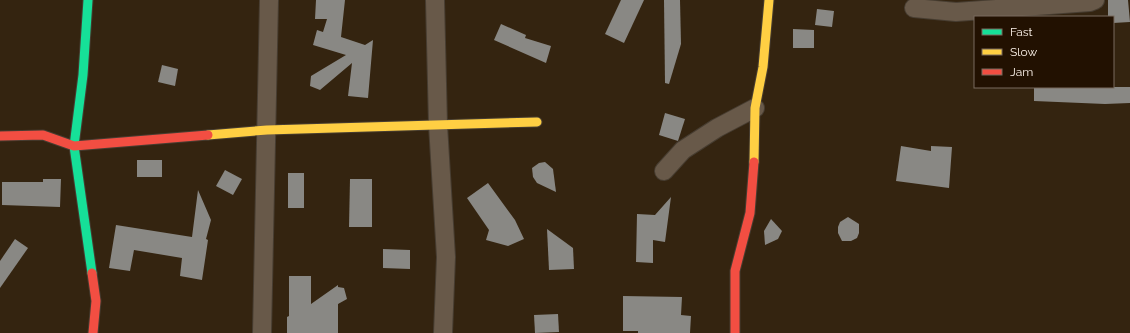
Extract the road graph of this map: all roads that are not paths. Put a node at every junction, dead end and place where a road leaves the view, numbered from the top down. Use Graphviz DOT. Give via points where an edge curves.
graph roads {
  1 [pos="88,0"];
  2 [pos="269,0"];
  3 [pos="435,0"];
  4 [pos="769,0"];
  5 [pos="1095,0"];
  6 [pos="914,8"];
  7 [pos="755,108"];
  8 [pos="537,122"];
  9 [pos="438,125"];
  10 [pos="267,130"];
  11 [pos="0,136"];
  12 [pos="74,146"];
  13 [pos="664,171"];
  14 [pos="93,333"];
  15 [pos="262,333"];
  16 [pos="443,333"];
  17 [pos="735,333"];
  1 -- 12 [label="street" via="83,75"];
  2 -- 10 [label="street"];
  3 -- 9 [label="street"];
  4 -- 7 [label="street" via="763,66"];
  5 -- 6 [label="street" via="956,12"];
  7 -- 13 [label="street" via="683,150"];
  7 -- 17 [label="street" via="754,180 750,213 735,270"];
  8 -- 9 [label="street"];
  9 -- 10 [label="street"];
  9 -- 16 [label="street" via="446,257"];
  10 -- 12 [label="street"];
  10 -- 15 [label="street"];
  11 -- 12 [label="street" via="43,135"];
  12 -- 14 [label="street" via="96,301"];
}
